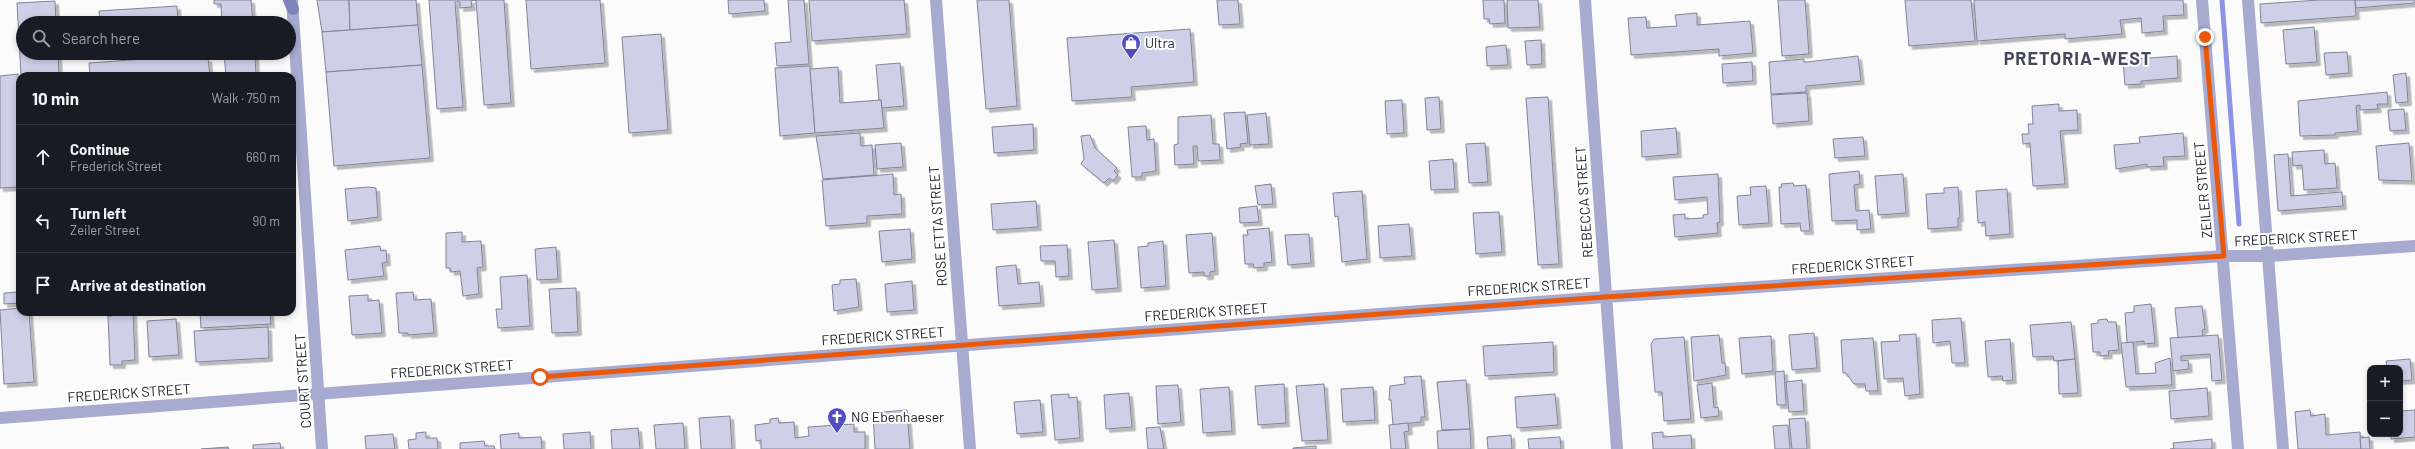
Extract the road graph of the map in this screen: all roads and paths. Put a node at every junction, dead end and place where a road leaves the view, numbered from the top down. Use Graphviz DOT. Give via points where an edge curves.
graph roads {
  1 [pos="936,0"];
  2 [pos="1585,0"];
  3 [pos="2202,0"];
  4 [pos="2248,0"];
  5 [pos="291,3"];
  6 [pos="292,16"];
  7 [pos="295,60"];
  8 [pos="296,72"];
  9 [pos="296,75"];
  10 [pos="2415,246"];
  11 [pos="2224,256"];
  12 [pos="2268,256"];
  13 [pos="1605,297"];
  14 [pos="962,345"];
  15 [pos="318,394"];
  16 [pos="0,418"];
  17 [pos="322,449"];
  18 [pos="970,449"];
  19 [pos="1617,449"];
  20 [pos="2238,449"];
  21 [pos="2283,449"];
  1 -- 14 [label="street, ROSE ETTA STREET"];
  2 -- 13 [label="street, REBECCA STREET"];
  3 -- 11 [label="street, ZEILER STREET"];
  4 -- 12 [label="street"];
  5 -- 6 [label="street, COURT STREET"];
  7 -- 8 [label="street, COURT STREET"];
  9 -- 15 [label="street, COURT STREET"];
  10 -- 12 [label="street, FREDERICK STREET"];
  11 -- 12 [label="street, FREDERICK STREET"];
  11 -- 13 [label="street, FREDERICK STREET"];
  11 -- 20 [label="street, ZEILER STREET"];
  12 -- 21 [label="street"];
  13 -- 14 [label="street, FREDERICK STREET"];
  13 -- 19 [label="street, REBECCA STREET"];
  14 -- 15 [label="street, FREDERICK STREET"];
  14 -- 18 [label="street, ROSE ETTA STREET"];
  15 -- 16 [label="street, FREDERICK STREET"];
  15 -- 17 [label="street, COURT STREET"];
}
